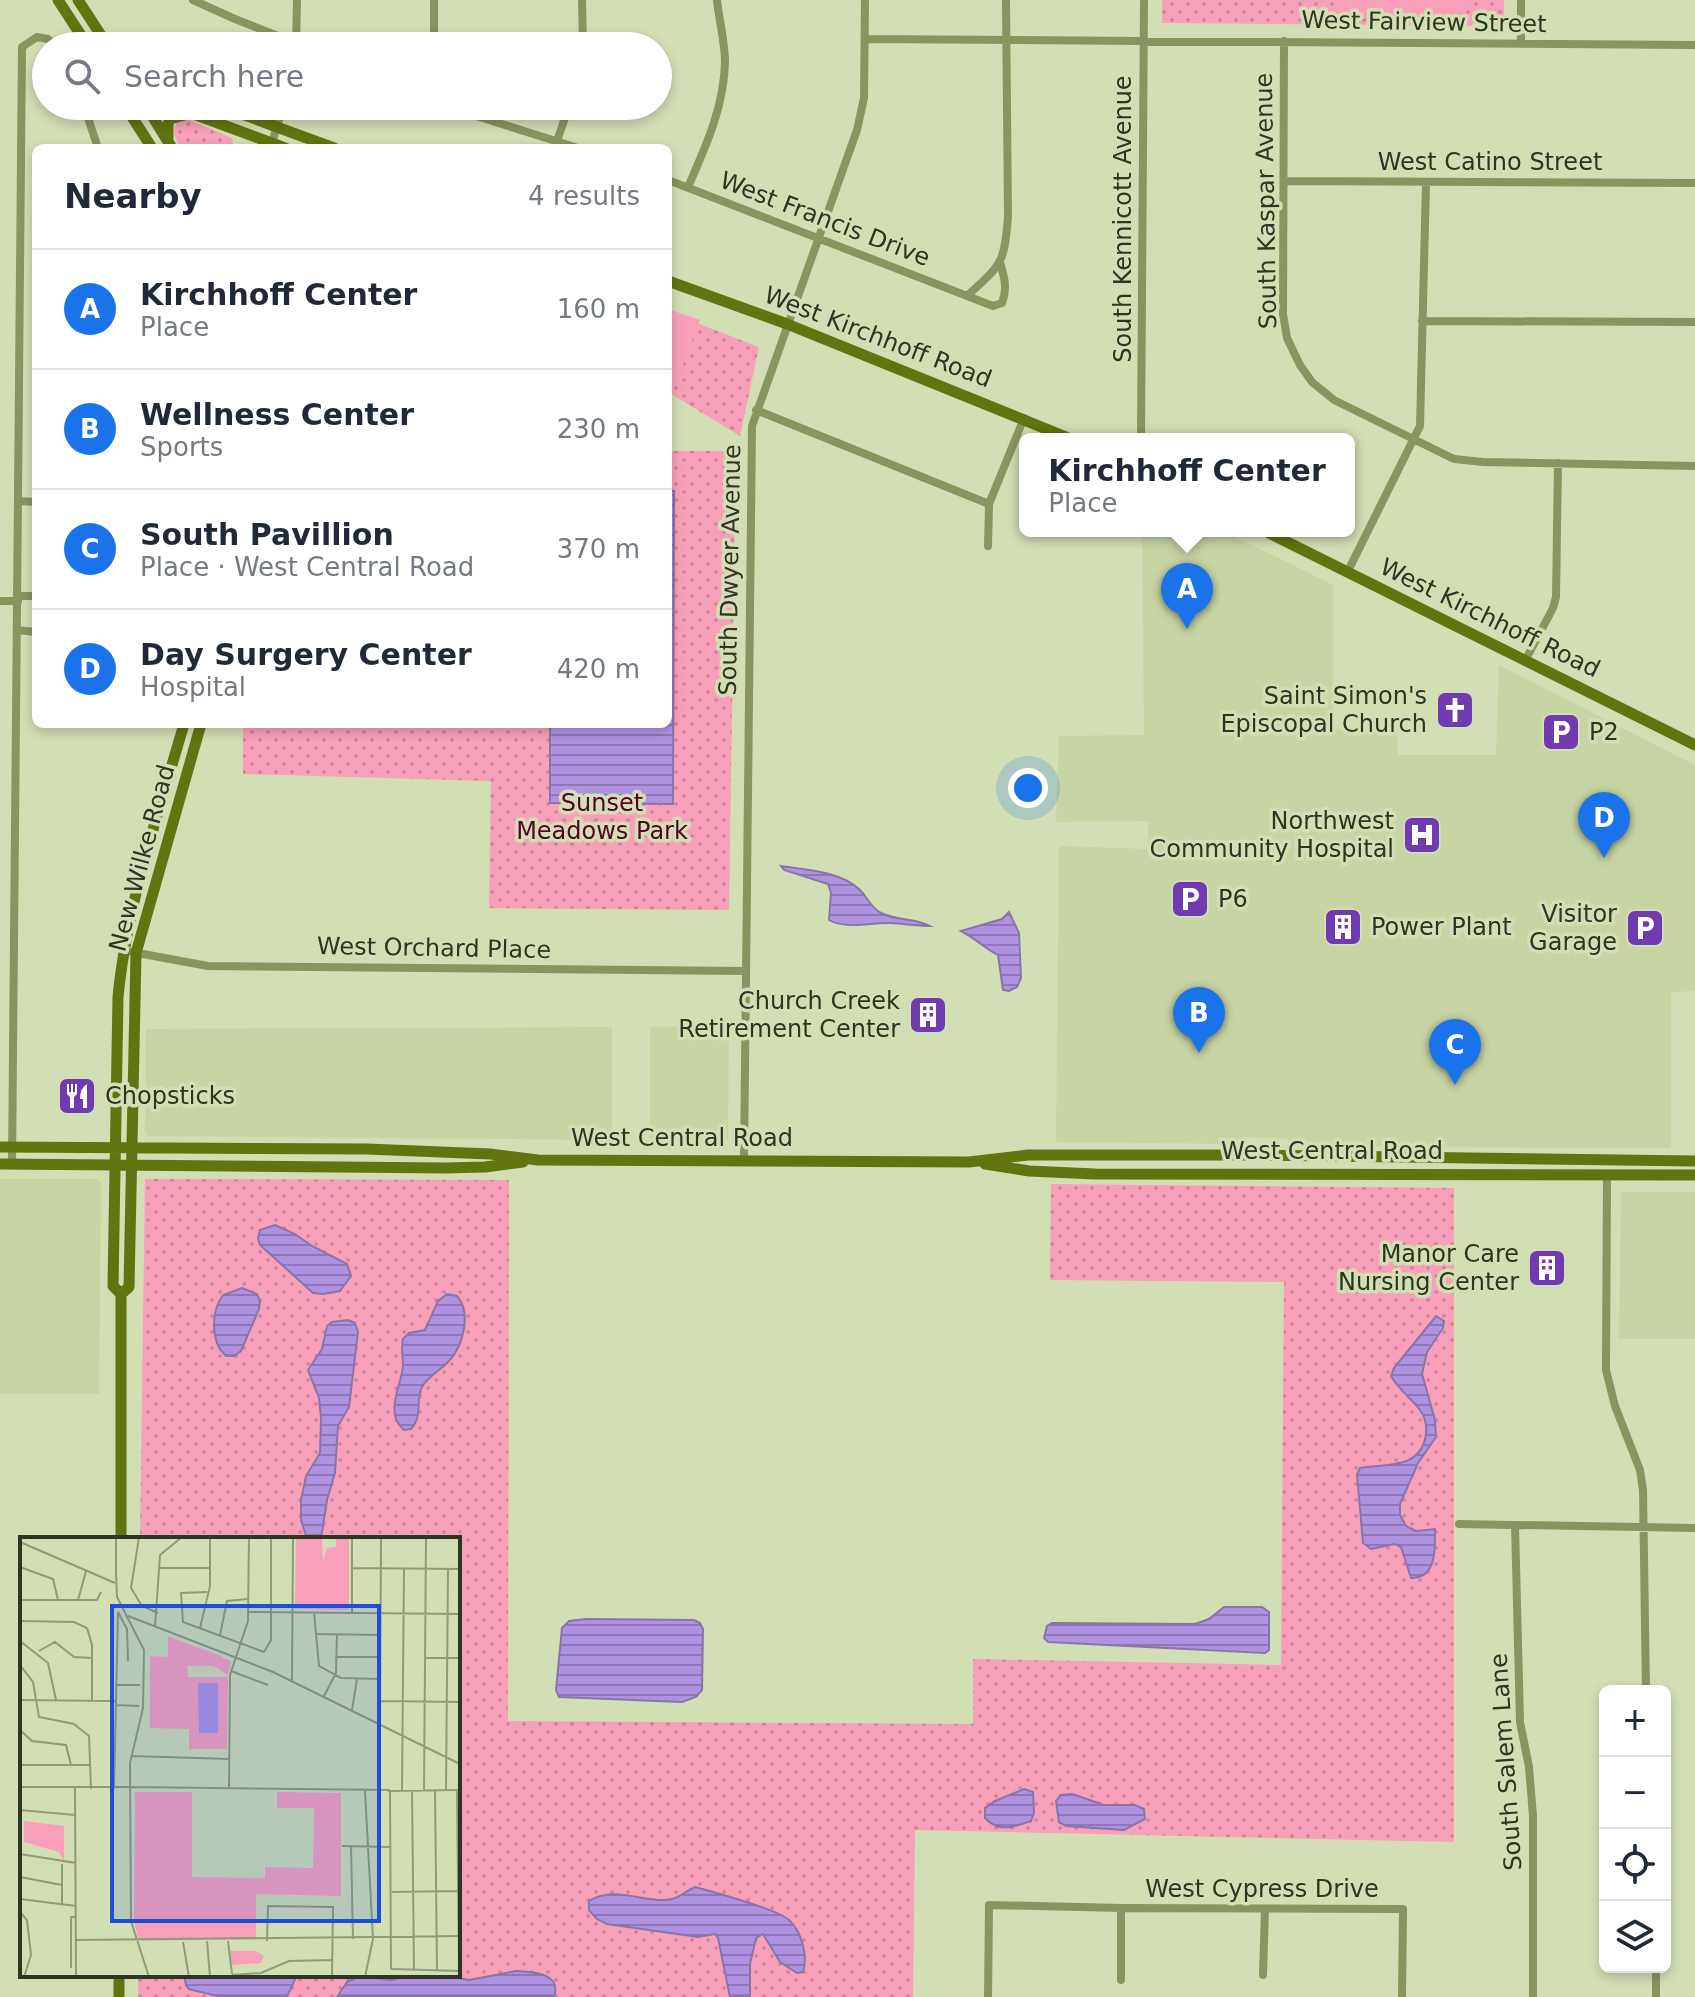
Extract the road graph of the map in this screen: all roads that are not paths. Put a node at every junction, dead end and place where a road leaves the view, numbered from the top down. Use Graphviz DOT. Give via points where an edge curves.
graph roads {
  1 [pos="58,0"];
  2 [pos="78,0"];
  3 [pos="193,0"];
  4 [pos="297,0"];
  5 [pos="434,0"];
  6 [pos="582,0"];
  7 [pos="717,0"];
  8 [pos="865,0"];
  9 [pos="1006,0"];
  10 [pos="1144,0"];
  11 [pos="1521,0"];
  12 [pos="79,32"];
  13 [pos="99,32"];
  14 [pos="267,32"];
  15 [pos="296,32"];
  16 [pos="434,32"];
  17 [pos="583,32"];
  18 [pos="865,39"];
  19 [pos="32,40"];
  20 [pos="1006,40"];
  21 [pos="1144,41"];
  22 [pos="1284,41"];
  23 [pos="1521,44"];
  24 [pos="1695,45"];
  25 [pos="89,120"];
  26 [pos="134,120"];
  27 [pos="155,120"];
  28 [pos="170,120"];
  29 [pos="209,120"];
  30 [pos="259,120"];
  31 [pos="280,120"];
  32 [pos="489,120"];
  33 [pos="564,120"];
  34 [pos="278,127"];
  35 [pos="557,141"];
  36 [pos="272,143"];
  37 [pos="97,144"];
  38 [pos="149,144"];
  39 [pos="170,144"];
  40 [pos="171,144"];
  41 [pos="323,144"];
  42 [pos="566,144"];
  43 [pos="672,181"];
  44 [pos="1285,181"];
  45 [pos="1426,183"];
  46 [pos="1695,183"];
  47 [pos="688,187"];
  48 [pos="820,240"];
  49 [pos="1000,262"];
  50 [pos="672,282"];
  51 [pos="968,295"];
  52 [pos="1422,321"];
  53 [pos="1695,322"];
  54 [pos="787,324"];
  55 [pos="756,410"];
  56 [pos="1024,418"];
  57 [pos="1058,433"];
  58 [pos="1141,433"];
  59 [pos="1413,439"];
  60 [pos="1558,463"];
  61 [pos="1695,466"];
  62 [pos="19,501"];
  63 [pos="32,502"];
  64 [pos="989,504"];
  65 [pos="1277,537"];
  66 [pos="988,546"];
  67 [pos="1348,571"];
  68 [pos="32,597"];
  69 [pos="18,599"];
  70 [pos="0,601"];
  71 [pos="17,630"];
  72 [pos="32,632"];
  73 [pos="1526,659"];
  74 [pos="183,728"];
  75 [pos="200,728"];
  76 [pos="1695,745"];
  77 [pos="124,949"];
  78 [pos="136,953"];
  79 [pos="746,971"];
  80 [pos="6,1147"];
  81 [pos="115,1148"];
  82 [pos="131,1148"];
  83 [pos="538,1160"];
  84 [pos="744,1160"];
  85 [pos="1695,1161"];
  86 [pos="969,1162"];
  87 [pos="6,1164"];
  88 [pos="115,1165"];
  89 [pos="131,1165"];
  90 [pos="1607,1175"];
  91 [pos="1695,1175"];
  92 [pos="121,1294"];
  93 [pos="1459,1524"];
  94 [pos="1515,1525"];
  95 [pos="1644,1527"];
  96 [pos="1695,1528"];
  97 [pos="121,1537"];
  98 [pos="1646,1685"];
  99 [pos="1121,1908"];
  100 [pos="1265,1909"];
  101 [pos="1656,1973"];
  102 [pos="1263,1975"];
  103 [pos="1121,1980"];
  104 [pos="988,1997"];
  105 [pos="1402,1997"];
  106 [pos="1533,1997"];
  107 [pos="1656,1997"];
  1 -- 12 [label="main road"];
  2 -- 13 [label="main road"];
  3 -- 14 [label="street"];
  4 -- 15 [label="street"];
  5 -- 16 [label="street"];
  6 -- 17 [label="street"];
  7 -- 47 [label="street" via="725,61 720,102"];
  8 -- 18 [label="street, South Dwyer Avenue"];
  9 -- 20 [label="street"];
  10 -- 21 [label="street, South Kennicott Avenue"];
  11 -- 23 [label="street"];
  18 -- 20 [label="street, West Fairview Street"];
  18 -- 48 [label="street, South Dwyer Avenue" via="864,98 857,130"];
  19 -- 62 [label="street" via="22,47"];
  20 -- 21 [label="street, West Fairview Street"];
  20 -- 49 [label="street" via="1008,217"];
  21 -- 22 [label="street, West Fairview Street"];
  21 -- 58 [label="street, South Kennicott Avenue"];
  22 -- 23 [label="street, West Fairview Street"];
  22 -- 44 [label="street, South Kaspar Avenue"];
  23 -- 24 [label="street, West Fairview Street"];
  25 -- 37 [label="street"];
  26 -- 38 [label="main road"];
  27 -- 39 [label="main road"];
  28 -- 40 [label="main road"];
  29 -- 36 [label="main road"];
  30 -- 34 [label="main road"];
  31 -- 34 [label="street"];
  32 -- 35 [label="street"];
  33 -- 35 [label="street"];
  34 -- 36 [label="street"];
  34 -- 41 [label="main road"];
  35 -- 42 [label="street"];
  43 -- 47 [label="street, West Francis Drive"];
  44 -- 45 [label="street, West Catino Street"];
  44 -- 59 [label="street, South Kaspar Avenue" via="1283,314 1300,365 1334,400"];
  45 -- 46 [label="street, West Catino Street"];
  45 -- 52 [label="street"];
  47 -- 48 [label="street, West Francis Drive"];
  48 -- 51 [label="street, West Francis Drive"];
  48 -- 54 [label="street, South Dwyer Avenue"];
  49 -- 51 [label="street"];
  49 -- 51 [label="street, West Francis Drive" via="1006,282 1002,303 993,306"];
  50 -- 54 [label="main road, West Kirchhoff Road"];
  52 -- 53 [label="street"];
  52 -- 59 [label="street" via="1422,417"];
  54 -- 55 [label="street, South Dwyer Avenue"];
  54 -- 56 [label="main road, West Kirchhoff Road"];
  55 -- 64 [label="street"];
  55 -- 79 [label="street, South Dwyer Avenue" via="751,438"];
  56 -- 57 [label="main road, West Kirchhoff Road"];
  56 -- 64 [label="street"];
  59 -- 60 [label="street, South Kaspar Avenue" via="1463,461"];
  59 -- 67 [label="street"];
  60 -- 61 [label="street, South Kaspar Avenue"];
  60 -- 73 [label="street" via="1556,597"];
  62 -- 63 [label="street"];
  62 -- 69 [label="street"];
  64 -- 66 [label="street"];
  65 -- 67 [label="main road, West Kirchhoff Road"];
  67 -- 73 [label="main road, West Kirchhoff Road"];
  68 -- 69 [label="street"];
  69 -- 70 [label="street"];
  69 -- 71 [label="street"];
  71 -- 72 [label="street"];
  71 -- 80 [label="street"];
  73 -- 76 [label="main road, West Kirchhoff Road"];
  74 -- 77 [label="main road, New Wilke Road"];
  75 -- 78 [label="main road, New Wilke Road"];
  77 -- 78 [label="street, West Orchard Place"];
  77 -- 81 [label="main road, New Wilke Road"];
  78 -- 79 [label="street, West Orchard Place" via="208,966"];
  78 -- 82 [label="main road, New Wilke Road"];
  79 -- 84 [label="street, South Dwyer Avenue"];
  80 -- 81 [label="main road, West Central Road"];
  80 -- 87 [label="street"];
  81 -- 82 [label="main road, West Central Road"];
  81 -- 88 [label="main road, New Wilke Road"];
  82 -- 83 [label="main road, West Central Road" via="367,1149"];
  82 -- 89 [label="main road, New Wilke Road"];
  83 -- 84 [label="main road, West Central Road"];
  83 -- 89 [label="main road, West Central Road" via="472,1167"];
  84 -- 86 [label="main road, West Central Road"];
  85 -- 86 [label="main road, West Central Road" via="1028,1155"];
  86 -- 90 [label="main road, West Central Road" via="1095,1174"];
  87 -- 88 [label="main road, West Central Road"];
  88 -- 89 [label="main road, West Central Road"];
  88 -- 92 [label="main road, New Wilke Road" via="113,1286"];
  89 -- 92 [label="main road, New Wilke Road" via="129,1287"];
  90 -- 91 [label="main road, West Central Road"];
  90 -- 95 [label="street" via="1606,1370 1640,1470"];
  92 -- 97 [label="main road"];
  93 -- 94 [label="street"];
  94 -- 95 [label="street"];
  94 -- 106 [label="street, South Salem Lane" via="1520,1722 1533,1816"];
  95 -- 96 [label="street"];
  95 -- 98 [label="street"];
  99 -- 100 [label="street, West Cypress Drive"];
  99 -- 103 [label="street, West Cypress Drive"];
  99 -- 104 [label="street, West Cypress Drive" via="989,1905"];
  100 -- 102 [label="street"];
  100 -- 105 [label="street, West Cypress Drive" via="1403,1909"];
  101 -- 107 [label="street"];
}
